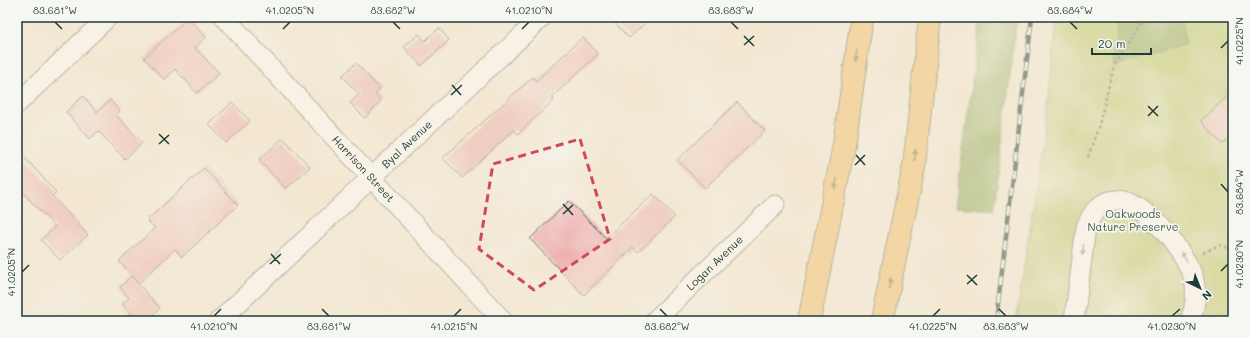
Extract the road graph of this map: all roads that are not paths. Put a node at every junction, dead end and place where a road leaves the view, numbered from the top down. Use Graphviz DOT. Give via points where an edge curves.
graph roads {
  1 [pos="108,17"];
  2 [pos="224,17"];
  3 [pos="542,17"];
  4 [pos="862,17"];
  5 [pos="930,17"];
  6 [pos="17,104"];
  7 [pos="371,178"];
  8 [pos="775,205"];
  9 [pos="220,321"];
  10 [pos="503,321"];
  11 [pos="654,321"];
  12 [pos="809,321"];
  13 [pos="882,321"];
  14 [pos="1074,321"];
  15 [pos="1190,321"];
  1 -- 6 [label="street"];
  2 -- 7 [label="street, Harrison Street"];
  3 -- 7 [label="street, Byal Avenue"];
  4 -- 12 [label="highway, one-way" via="844,145"];
  13 -- 5 [label="highway, one-way" via="914,166"];
  7 -- 9 [label="street, Byal Avenue"];
  7 -- 10 [label="street, Harrison Street"];
  8 -- 11 [label="street, Logan Avenue"];
  15 -- 14 [label="street, one-way" via="1196,296 1194,281 1186,260 1143,211 1130,203 1116,199 1102,203 1092,213 1086,226"];
}
